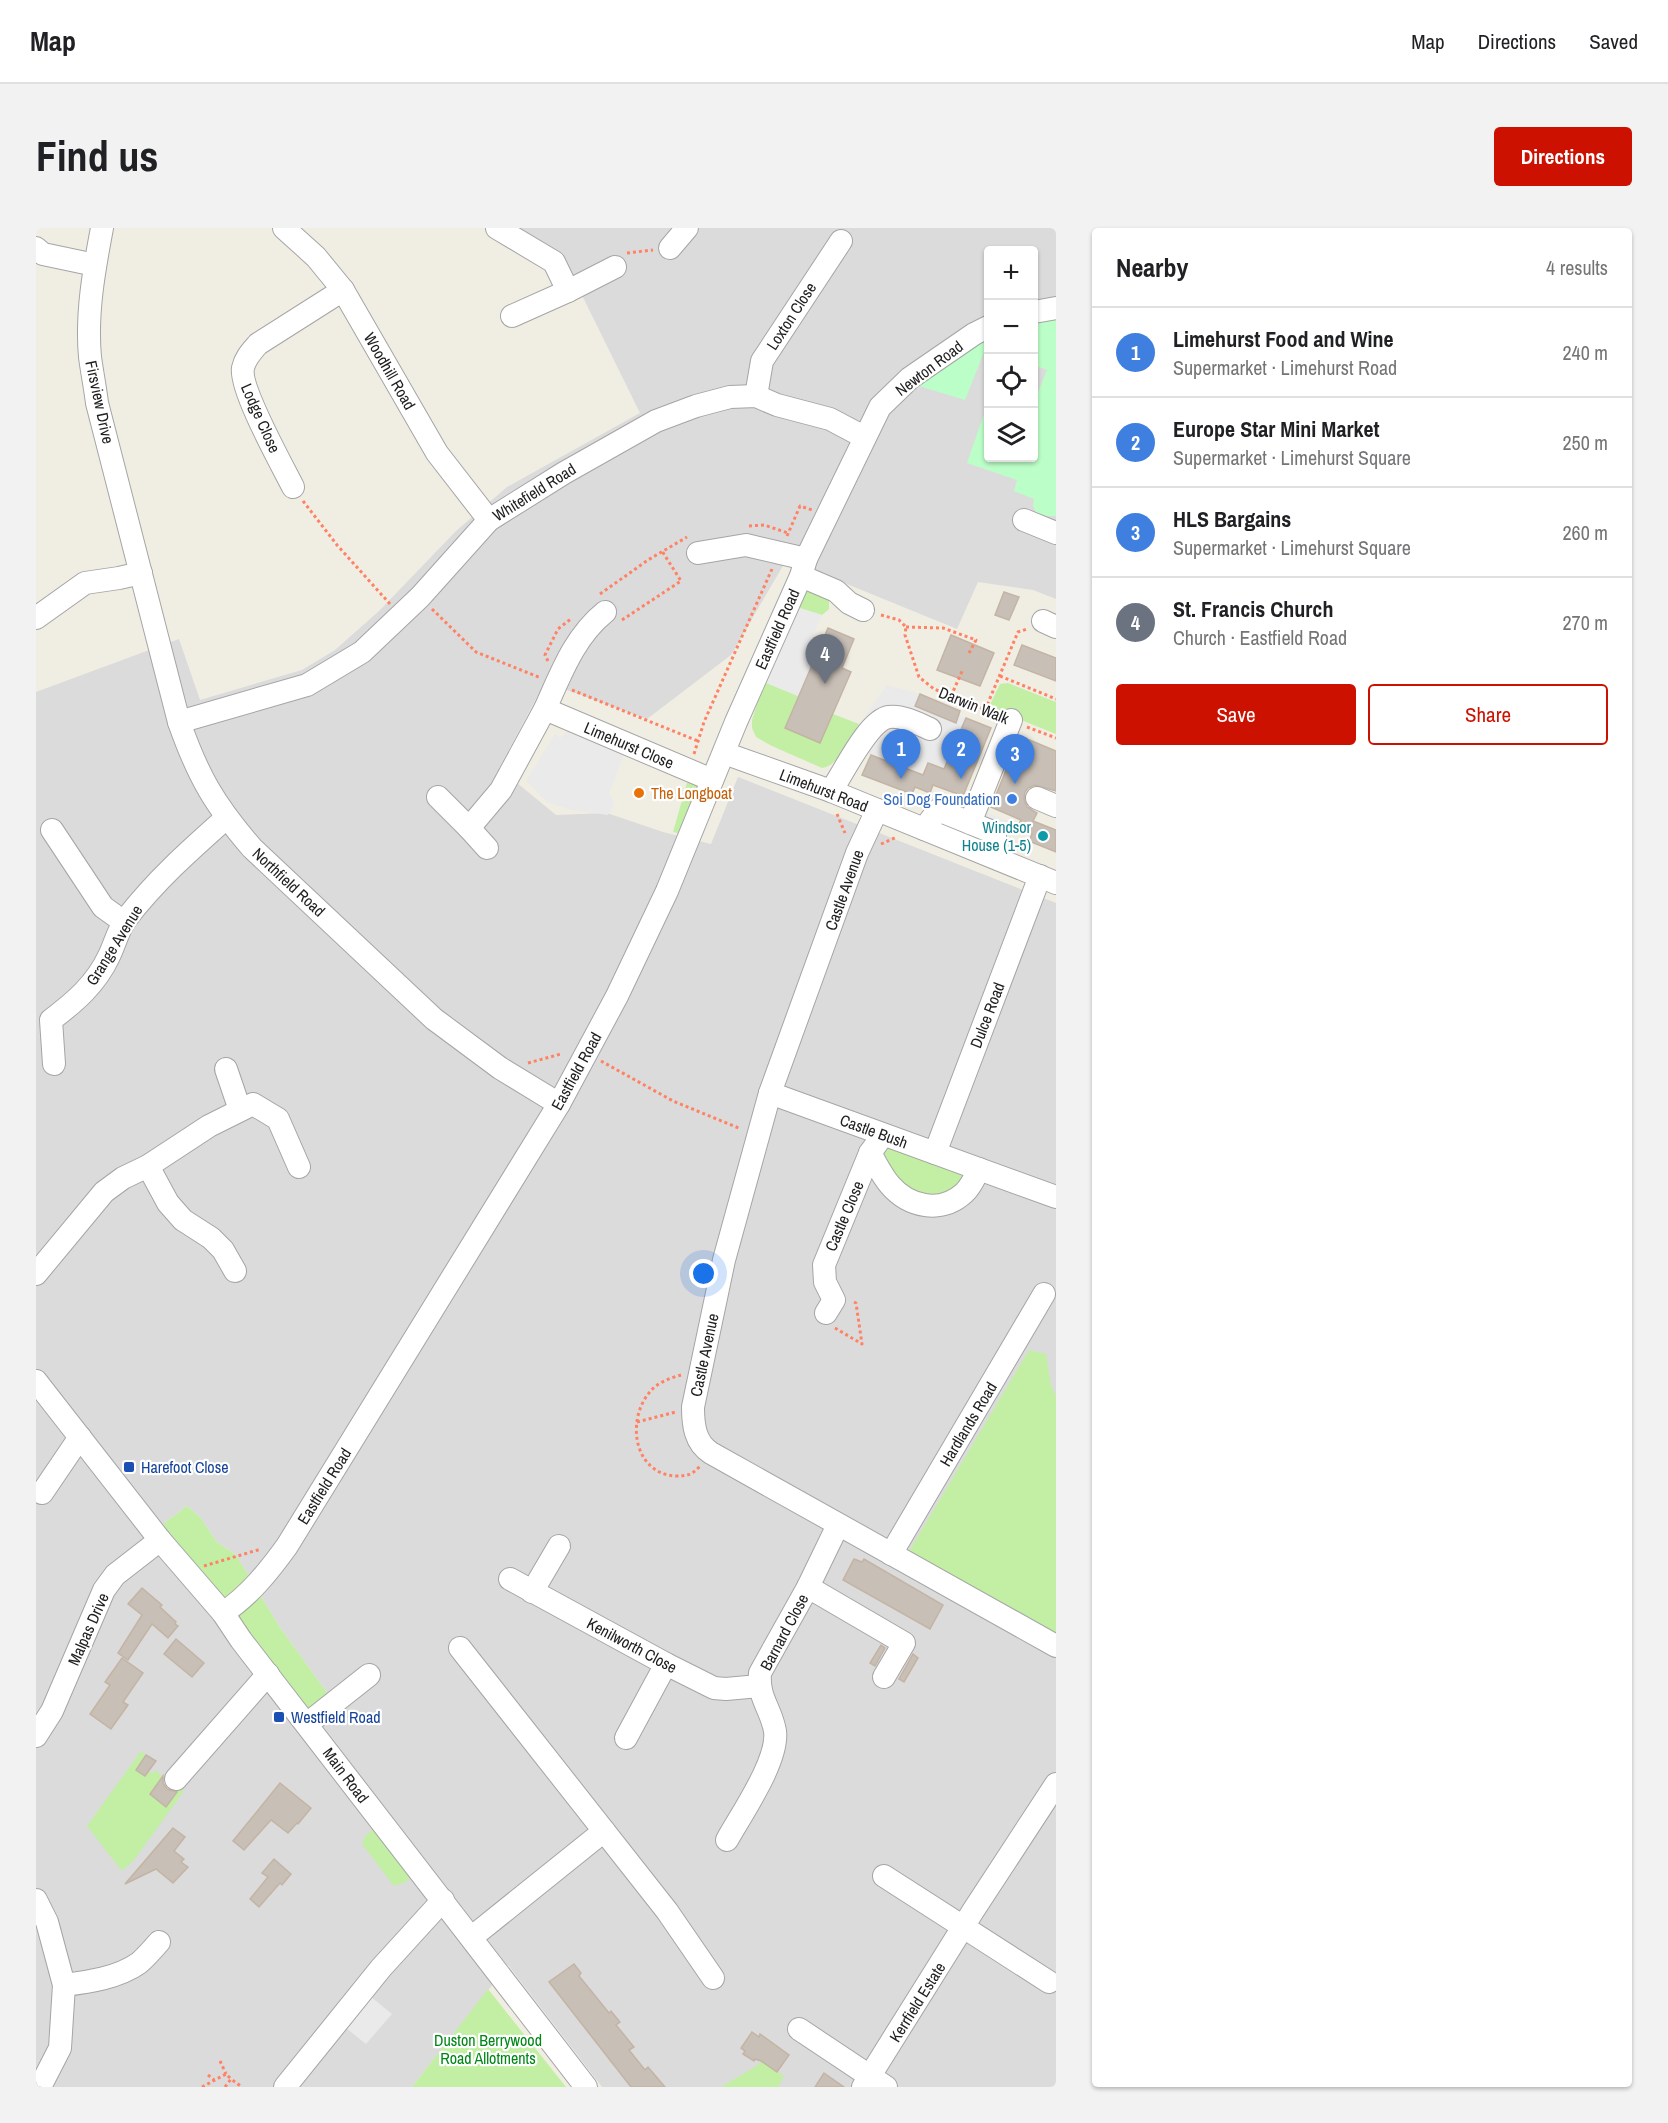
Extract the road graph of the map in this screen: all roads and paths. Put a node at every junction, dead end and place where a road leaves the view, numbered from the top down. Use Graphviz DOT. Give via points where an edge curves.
graph roads {
  1 [pos="102,228"];
  2 [pos="284,228"];
  3 [pos="497,228"];
  4 [pos="687,228"];
  5 [pos="841,241"];
  6 [pos="36,248"];
  7 [pos="670,248"];
  8 [pos="94,265"];
  9 [pos="615,267"];
  10 [pos="343,290"];
  11 [pos="568,291"];
  12 [pos="1056,308"];
  13 [pos="1038,311"];
  14 [pos="512,316"];
  15 [pos="984,329"];
  16 [pos="756,396"];
  17 [pos="864,437"];
  18 [pos="844,480"];
  19 [pos="293,487"];
  20 [pos="819,513"];
  21 [pos="489,520"];
  22 [pos="1023,520"];
  23 [pos="746,526"];
  24 [pos="1056,533"];
  25 [pos="784,543"];
  26 [pos="695,544"];
  27 [pos="662,552"];
  28 [pos="804,568"];
  29 [pos="141,573"];
  30 [pos="420,597"];
  31 [pos="605,607"];
  32 [pos="863,610"];
  33 [pos="576,614"];
  34 [pos="400,616"];
  35 [pos="36,618"];
  36 [pos="1050,624"];
  37 [pos="906,627"];
  38 [pos="968,655"];
  39 [pos="963,669"];
  40 [pos="1000,676"];
  41 [pos="559,678"];
  42 [pos="951,696"];
  43 [pos="1056,699"];
  44 [pos="545,709"];
  45 [pos="985,710"];
  46 [pos="1011,720"];
  47 [pos="179,722"];
  48 [pos="930,729"];
  49 [pos="1056,738"];
  50 [pos="698,741"];
  51 [pos="724,753"];
  52 [pos="688,770"];
  53 [pos="712,780"];
  54 [pos="831,791"];
  55 [pos="438,797"];
  56 [pos="877,810"];
  57 [pos="226,818"];
  58 [pos="970,823"];
  59 [pos="469,828"];
  60 [pos="924,829"];
  61 [pos="52,830"];
  62 [pos="487,848"];
  63 [pos="995,857"];
  64 [pos="1048,879"];
  65 [pos="124,922"];
  66 [pos="43,1018"];
  67 [pos="587,1052"];
  68 [pos="561,1054"];
  69 [pos="54,1064"];
  70 [pos="226,1069"];
  71 [pos="517,1078"];
  72 [pos="770,1093"];
  73 [pos="559,1104"];
  74 [pos="240,1110"];
  75 [pos="759,1136"];
  76 [pos="877,1144"];
  77 [pos="935,1153"];
  78 [pos="148,1166"];
  79 [pos="299,1167"];
  80 [pos="979,1169"];
  81 [pos="1056,1197"];
  82 [pos="235,1271"];
  83 [pos="36,1274"];
  84 [pos="1044,1294"];
  85 [pos="836,1304"];
  86 [pos="700,1373"];
  87 [pos="36,1381"];
  88 [pos="693,1407"];
  89 [pos="637,1422"];
  90 [pos="80,1437"];
  91 [pos="711,1453"];
  92 [pos="42,1493"];
  93 [pos="838,1525"];
  94 [pos="160,1540"];
  95 [pos="287,1546"];
  96 [pos="559,1546"];
  97 [pos="891,1554"];
  98 [pos="190,1573"];
  99 [pos="510,1579"];
  100 [pos="808,1587"];
  101 [pos="532,1592"];
  102 [pos="223,1613"];
  103 [pos="1056,1646"];
  104 [pos="460,1648"];
  105 [pos="666,1664"];
  106 [pos="268,1674"];
  107 [pos="369,1675"];
  108 [pos="884,1677"];
  109 [pos="759,1686"];
  110 [pos="307,1724"];
  111 [pos="36,1736"];
  112 [pos="626,1738"];
  113 [pos="176,1779"];
  114 [pos="1056,1784"];
  115 [pos="604,1831"];
  116 [pos="727,1840"];
  117 [pos="884,1876"];
  118 [pos="36,1900"];
  119 [pos="443,1900"];
  120 [pos="965,1927"];
  121 [pos="472,1937"];
  122 [pos="159,1942"];
  123 [pos="713,1978"];
  124 [pos="1049,1982"];
  125 [pos="64,1985"];
  126 [pos="799,2029"];
  127 [pos="220,2061"];
  128 [pos="226,2074"];
  129 [pos="208,2075"];
  130 [pos="231,2079"];
  131 [pos="214,2080"];
  132 [pos="873,2084"];
  133 [pos="40,2087"];
  134 [pos="202,2087"];
  135 [pos="225,2087"];
  136 [pos="242,2087"];
  137 [pos="285,2087"];
  138 [pos="586,2087"];
  1 -- 8 [label="street, Firsview Drive"];
  2 -- 10 [label="street, Woodhill Road" via="316,257"];
  3 -- 11 [label="street" via="554,262"];
  4 -- 7 [label="street"];
  5 -- 16 [label="street, Loxton Close" via="762,361"];
  6 -- 8 [label="street" via="43,254"];
  7 -- 9 [label="path" via="624,253"];
  8 -- 29 [label="street, Firsview Drive" via="90,356"];
  9 -- 11 [label="street"];
  10 -- 19 [label="street, Lodge Close" via="258,344 243,367 249,395"];
  10 -- 21 [label="street, Woodhill Road" via="437,453"];
  11 -- 14 [label="street"];
  12 -- 13 [label="street"];
  15 -- 17 [label="street, Newton Road" via="910,378 880,407"];
  16 -- 17 [label="street, Whitefield Road" via="830,419"];
  16 -- 21 [label="street, Whitefield Road" via="730,397 656,421"];
  17 -- 18 [label="street, Newton Road"];
  18 -- 28 [label="street, Eastfield Road"];
  19 -- 34 [label="path" via="337,545"];
  20 -- 25 [label="path" via="800,506"];
  21 -- 30 [label="street, Whitefield Road"];
  22 -- 24 [label="street"];
  23 -- 25 [label="path" via="764,525"];
  25 -- 26 [label="street"];
  25 -- 28 [label="street"];
  25 -- 50 [label="path"];
  26 -- 27 [label="path" via="681,539"];
  27 -- 31 [label="path"];
  27 -- 31 [label="path" via="681,581 622,621"];
  28 -- 32 [label="street"];
  28 -- 51 [label="street, Eastfield Road"];
  29 -- 35 [label="street" via="85,583"];
  29 -- 47 [label="street, Northfield Road"];
  30 -- 34 [label="street, Whitefield Road"];
  30 -- 41 [label="path" via="476,652"];
  31 -- 41 [label="street" via="579,639"];
  32 -- 37 [label="path" via="899,620"];
  33 -- 41 [label="path" via="558,629 545,655"];
  34 -- 47 [label="street, Whitefield Road" via="362,652 308,685"];
  36 -- 40 [label="path" via="1018,632"];
  37 -- 38 [label="path" via="943,628 976,640"];
  37 -- 42 [label="path, Darwin Walk" via="919,677"];
  39 -- 42 [label="path"];
  40 -- 43 [label="path"];
  40 -- 45 [label="path"];
  41 -- 44 [label="street"];
  41 -- 50 [label="path"];
  42 -- 45 [label="path, Darwin Walk"];
  44 -- 52 [label="street, Limehurst Close"];
  44 -- 59 [label="street" via="501,790"];
  45 -- 46 [label="path, Darwin Walk"];
  46 -- 49 [label="path, Darwin Walk"];
  46 -- 58 [label="street"];
  47 -- 57 [label="street, Northfield Road" via="204,784"];
  48 -- 54 [label="street" via="901,718 888,717 875,724"];
  50 -- 52 [label="path"];
  51 -- 53 [label="street, Eastfield Road"];
  51 -- 54 [label="street, Limehurst Road"];
  52 -- 53 [label="street, Limehurst Close"];
  53 -- 67 [label="street, Eastfield Road" via="666,891"];
  54 -- 56 [label="street, Limehurst Road"];
  55 -- 59 [label="street"];
  56 -- 60 [label="street, Limehurst Road"];
  56 -- 72 [label="street, Castle Avenue" via="857,853"];
  57 -- 65 [label="street, Grange Avenue" via="157,881"];
  57 -- 71 [label="street, Northfield Road" via="252,848 434,1019"];
  58 -- 60 [label="street" via="938,810"];
  58 -- 63 [label="street" via="995,833"];
  59 -- 62 [label="street"];
  60 -- 63 [label="street, Limehurst Road"];
  61 -- 65 [label="street" via="103,907"];
  63 -- 64 [label="street, Limehurst Road"];
  64 -- 77 [label="street, Dulce Road"];
  65 -- 66 [label="street, Grange Avenue" via="95,981 75,1002"];
  66 -- 69 [label="street, Grange Avenue"];
  67 -- 73 [label="street, Eastfield Road"];
  67 -- 75 [label="path" via="673,1101"];
  68 -- 71 [label="path" via="527,1064"];
  70 -- 74 [label="street"];
  71 -- 73 [label="street, Northfield Road"];
  72 -- 75 [label="street, Castle Avenue"];
  72 -- 76 [label="street, Castle Bush"];
  73 -- 95 [label="street, Eastfield Road"];
  74 -- 78 [label="street"];
  74 -- 79 [label="street" via="253,1104 279,1119"];
  75 -- 86 [label="street, Castle Avenue" via="724,1260"];
  76 -- 77 [label="street, Castle Bush"];
  76 -- 80 [label="street, Castle Bush" via="888,1184 920,1206 938,1206 954,1200 965,1193"];
  76 -- 85 [label="street, Castle Close" via="824,1264 825,1282"];
  77 -- 80 [label="street, Castle Bush"];
  78 -- 82 [label="street" via="168,1203 183,1220 223,1250"];
  78 -- 83 [label="street" via="104,1192"];
  80 -- 81 [label="street, Castle Bush"];
  84 -- 97 [label="street, Hardlands Road"];
  85 -- 85 [label="path" via="826,1323 862,1344 856,1303"];
  86 -- 88 [label="street, Castle Avenue"];
  86 -- 89 [label="path" via="686,1373 659,1384 641,1406"];
  87 -- 90 [label="street, Main Road"];
  88 -- 89 [label="path"];
  88 -- 91 [label="street, Castle Avenue" via="693,1426"];
  89 -- 91 [label="path" via="640,1452 653,1469 671,1476 687,1476"];
  90 -- 92 [label="street"];
  90 -- 94 [label="street, Main Road"];
  91 -- 93 [label="street, Castle Avenue"];
  93 -- 97 [label="street, Castle Avenue"];
  93 -- 100 [label="street, Barnard Close"];
  94 -- 98 [label="street, Main Road"];
  94 -- 111 [label="street, Malpas Drive" via="115,1575 104,1590 52,1711"];
  95 -- 98 [label="path" via="264,1548 206,1564"];
  95 -- 102 [label="street, Eastfield Road" via="254,1586"];
  96 -- 101 [label="street"];
  97 -- 103 [label="street, Castle Avenue"];
  98 -- 102 [label="street, Main Road"];
  99 -- 101 [label="street, Kenilworth Close"];
  100 -- 108 [label="street" via="904,1643"];
  100 -- 109 [label="street, Barnard Close" via="760,1673"];
  101 -- 105 [label="street, Kenilworth Close"];
  102 -- 106 [label="street, Main Road"];
  104 -- 115 [label="street"];
  105 -- 109 [label="street, Kenilworth Close" via="714,1688"];
  105 -- 112 [label="street"];
  106 -- 110 [label="street, Main Road"];
  106 -- 113 [label="street"];
  107 -- 110 [label="street"];
  109 -- 116 [label="street, Barnard Close" via="775,1730 775,1746"];
  110 -- 119 [label="street, Main Road"];
  114 -- 120 [label="street, Kerrfield Estate"];
  115 -- 121 [label="street"];
  115 -- 123 [label="street"];
  117 -- 120 [label="street"];
  118 -- 125 [label="street" via="47,1922"];
  119 -- 121 [label="street, Main Road"];
  119 -- 137 [label="street" via="381,1968"];
  120 -- 124 [label="street"];
  120 -- 132 [label="street, Kerrfield Estate"];
  121 -- 138 [label="street, Main Road"];
  122 -- 125 [label="street" via="138,1964 121,1972"];
  125 -- 133 [label="street" via="60,2048"];
  126 -- 132 [label="street, Kerrfield Estate"];
  127 -- 128 [label="path"];
  128 -- 130 [label="path"];
  128 -- 131 [label="path"];
  129 -- 131 [label="path"];
  130 -- 135 [label="path"];
  130 -- 136 [label="path"];
  131 -- 134 [label="path"];
}
